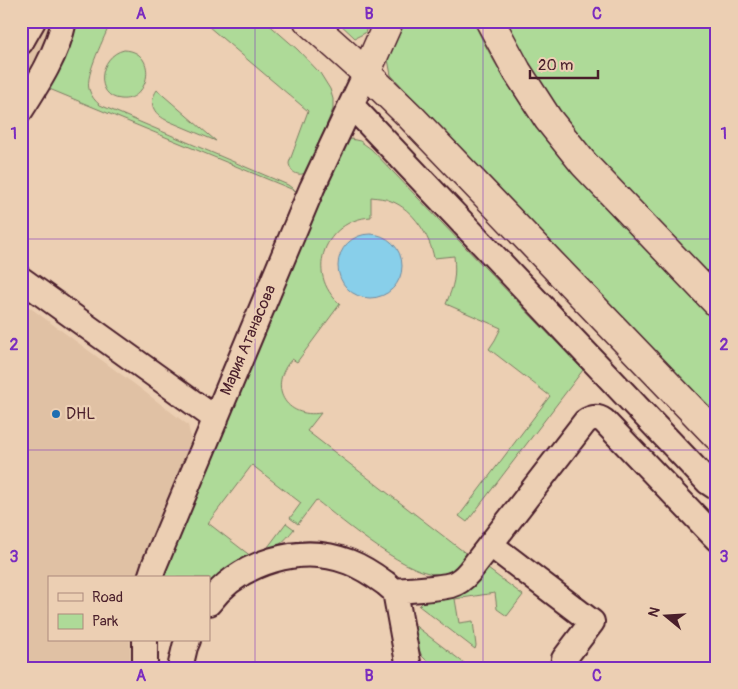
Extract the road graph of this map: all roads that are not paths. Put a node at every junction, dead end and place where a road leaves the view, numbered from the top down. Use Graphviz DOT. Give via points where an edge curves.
graph roads {
  1 [pos="33,21"];
  2 [pos="64,21"];
  3 [pos="308,21"];
  4 [pos="389,21"];
  5 [pos="490,21"];
  6 [pos="21,42"];
  7 [pos="366,73"];
  8 [pos="351,105"];
  9 [pos="21,110"];
  10 [pos="21,279"];
  11 [pos="717,303"];
  12 [pos="216,419"];
  13 [pos="717,436"];
  14 [pos="717,488"];
  15 [pos="717,539"];
  16 [pos="491,545"];
  17 [pos="151,576"];
  18 [pos="395,591"];
  19 [pos="210,602"];
  20 [pos="145,642"];
  21 [pos="187,642"];
  22 [pos="145,668"];
  23 [pos="180,668"];
  24 [pos="409,668"];
  25 [pos="563,668"];
  1 -- 6 [label="street"];
  2 -- 9 [label="street" via="47,68"];
  3 -- 7 [label="main road"];
  4 -- 7 [label="main road"];
  5 -- 11 [label="main road" via="548,119 584,164"];
  7 -- 8 [label="street, Мария Атанасова"];
  7 -- 13 [label="main road"];
  8 -- 12 [label="street, Мария Атанасова" via="312,188"];
  8 -- 14 [label="street"];
  10 -- 12 [label="street"];
  12 -- 17 [label="street, Мария Атанасова"];
  15 -- 16 [label="street" via="604,421 595,417 585,422"];
  16 -- 18 [label="street" via="462,580 452,585"];
  16 -- 25 [label="street" via="592,622 564,659"];
  18 -- 19 [label="street" via="350,562 325,556 299,555 269,561 247,571"];
  18 -- 24 [label="street"];
  20 -- 22 [label="street"];
  21 -- 23 [label="street"];
}
